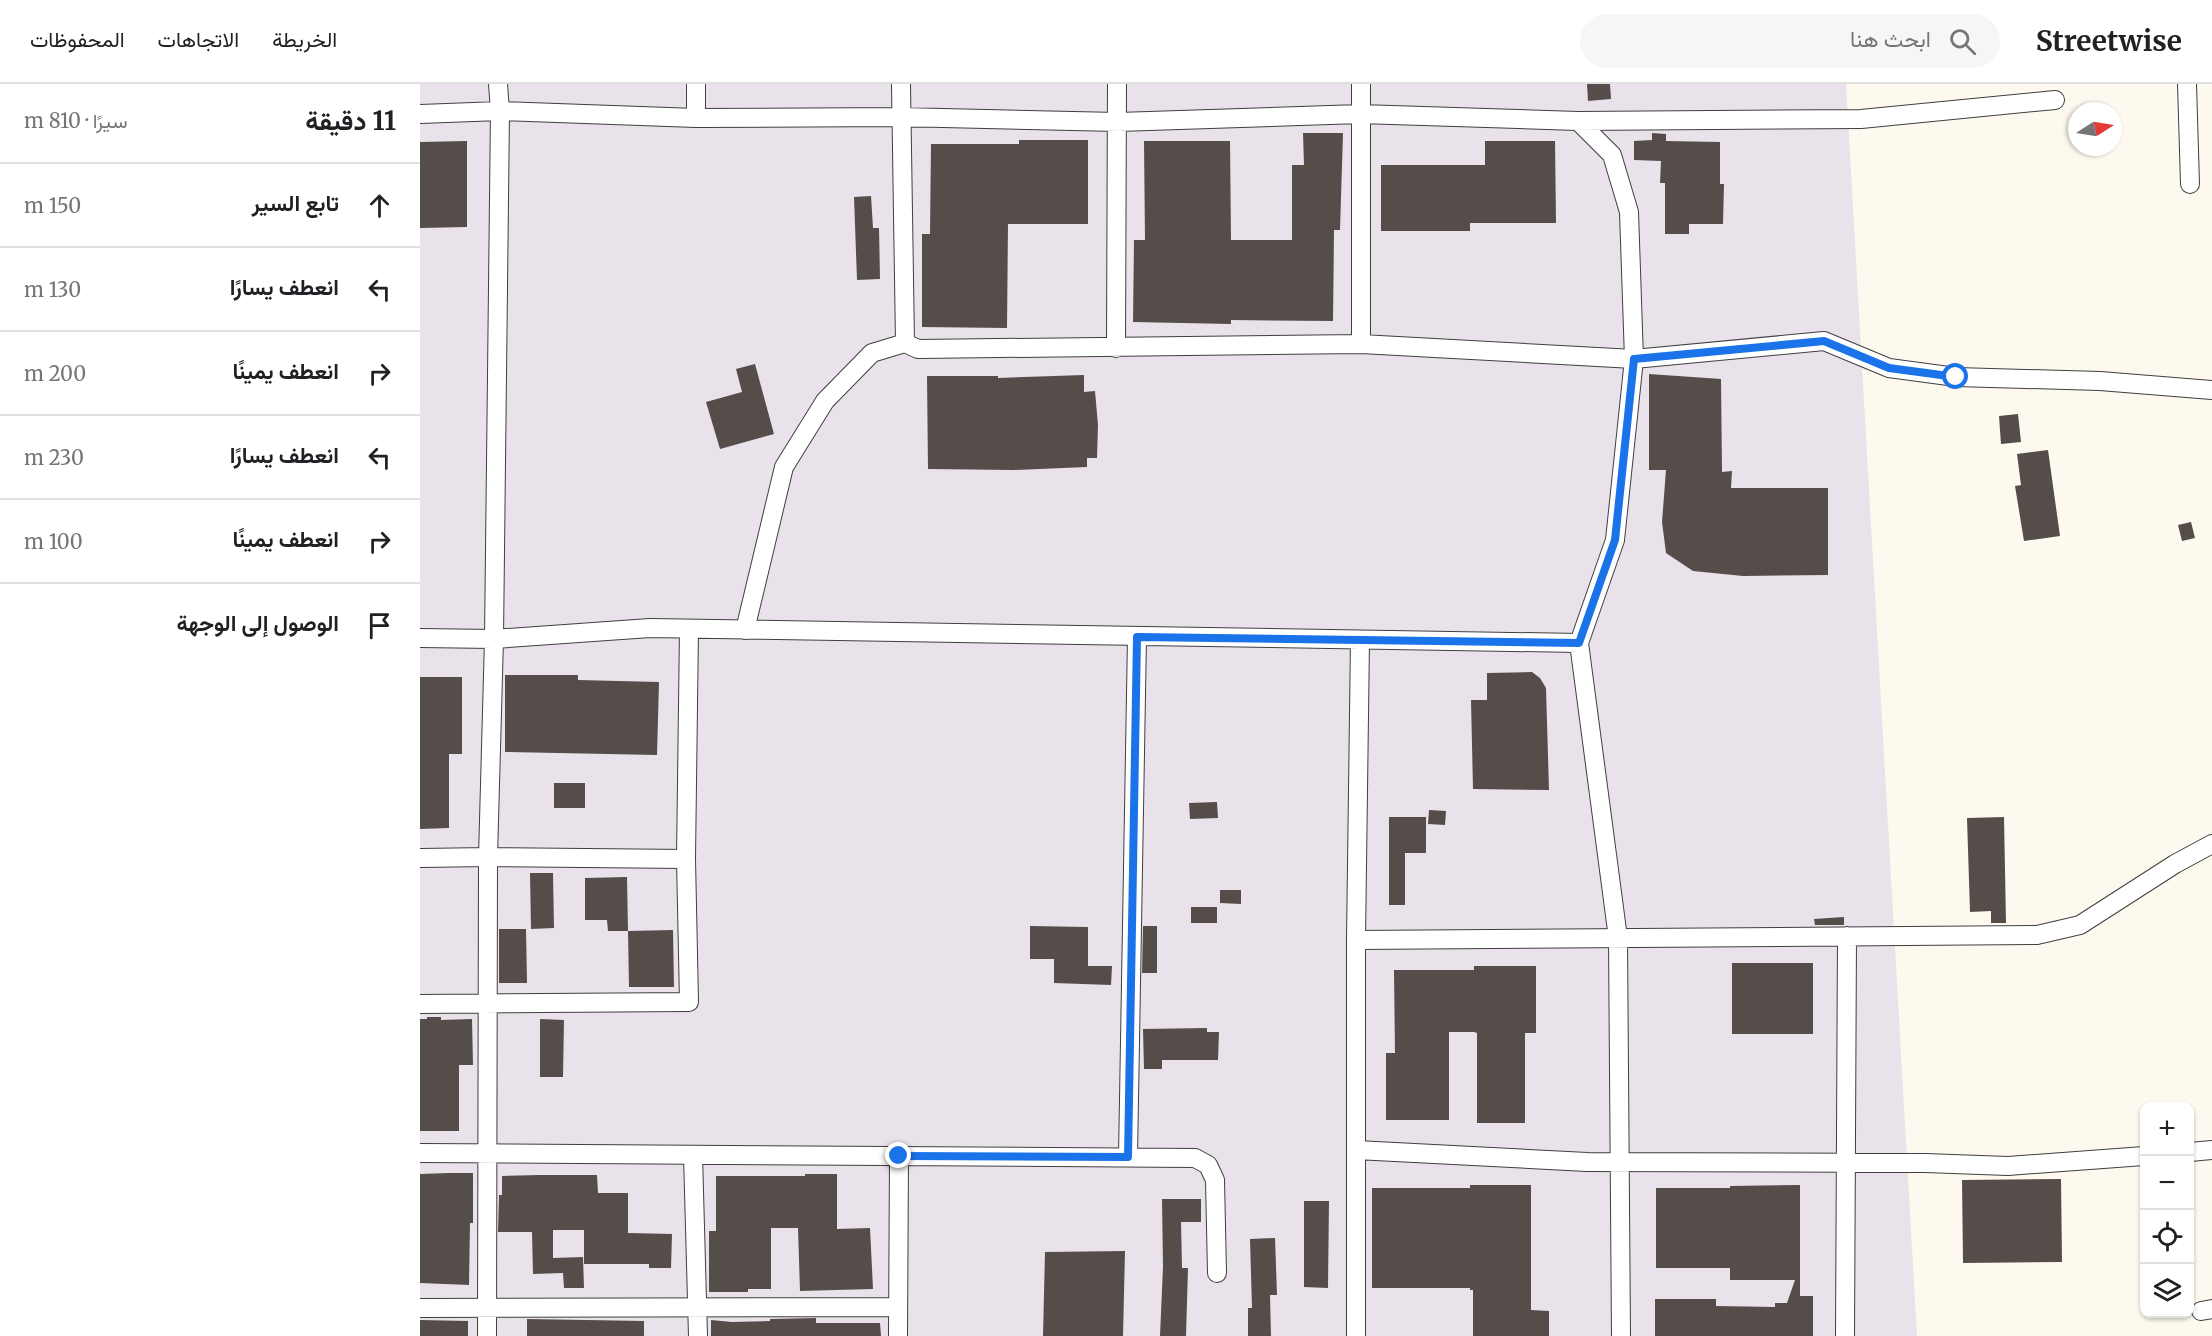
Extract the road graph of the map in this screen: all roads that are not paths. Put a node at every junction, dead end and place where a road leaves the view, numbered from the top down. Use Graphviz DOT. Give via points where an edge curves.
graph roads {
  1 [pos="498,84"];
  2 [pos="696,84"];
  3 [pos="901,84"];
  4 [pos="1117,84"];
  5 [pos="1360,84"];
  6 [pos="2187,84"];
  7 [pos="2055,100"];
  8 [pos="500,111"];
  9 [pos="420,114"];
  10 [pos="1360,114"];
  11 [pos="900,117"];
  12 [pos="696,118"];
  13 [pos="1118,122"];
  14 [pos="1578,122"];
  15 [pos="2190,184"];
  16 [pos="905,343"];
  17 [pos="1360,344"];
  18 [pos="1116,348"];
  19 [pos="1634,359"];
  20 [pos="2212,390"];
  21 [pos="689,629"];
  22 [pos="745,630"];
  23 [pos="1137,637"];
  24 [pos="420,639"];
  25 [pos="494,639"];
  26 [pos="1360,640"];
  27 [pos="1579,643"];
  28 [pos="2212,844"];
  29 [pos="488,856"];
  30 [pos="420,858"];
  31 [pos="686,859"];
  32 [pos="1847,936"];
  33 [pos="1618,938"];
  34 [pos="1356,940"];
  35 [pos="487,1003"];
  36 [pos="420,1004"];
  37 [pos="1356,1150"];
  38 [pos="2212,1150"];
  39 [pos="2194,1152"];
  40 [pos="420,1153"];
  41 [pos="486,1154"];
  42 [pos="693,1155"];
  43 [pos="899,1156"];
  44 [pos="2140,1156"];
  45 [pos="1128,1157"];
  46 [pos="1619,1162"];
  47 [pos="1846,1163"];
  48 [pos="1217,1273"];
  49 [pos="699,1306"];
  50 [pos="898,1307"];
  51 [pos="420,1308"];
  52 [pos="488,1308"];
  53 [pos="487,1336"];
  54 [pos="698,1336"];
  55 [pos="898,1336"];
  56 [pos="1356,1336"];
  57 [pos="1621,1336"];
  58 [pos="1845,1336"];
  1 -- 8 [label="street"];
  2 -- 12 [label="street"];
  3 -- 11 [label="street"];
  4 -- 13 [label="street"];
  5 -- 10 [label="street"];
  6 -- 15 [label="street"];
  7 -- 14 [label="street" via="1861,119"];
  8 -- 9 [label="street"];
  8 -- 12 [label="street"];
  8 -- 25 [label="street"];
  10 -- 13 [label="street"];
  10 -- 14 [label="street"];
  10 -- 17 [label="street"];
  11 -- 12 [label="street"];
  11 -- 13 [label="street"];
  11 -- 16 [label="street"];
  13 -- 18 [label="street"];
  14 -- 19 [label="street" via="1612,155 1629,212"];
  16 -- 18 [label="street" via="918,349"];
  16 -- 22 [label="street" via="872,353 825,401 784,467"];
  17 -- 18 [label="street"];
  17 -- 19 [label="street"];
  19 -- 20 [label="street" via="1824,341 1889,368 1956,377 2100,381"];
  19 -- 27 [label="street" via="1615,540"];
  21 -- 22 [label="street"];
  21 -- 25 [label="street"];
  21 -- 31 [label="street"];
  22 -- 23 [label="street"];
  23 -- 26 [label="street"];
  23 -- 45 [label="street"];
  24 -- 25 [label="street"];
  25 -- 29 [label="street"];
  26 -- 27 [label="street"];
  26 -- 34 [label="street"];
  27 -- 33 [label="street"];
  28 -- 32 [label="street" via="2080,925 2037,935"];
  29 -- 30 [label="street"];
  29 -- 31 [label="street"];
  29 -- 35 [label="street"];
  31 -- 35 [label="street" via="689,1002"];
  32 -- 33 [label="street"];
  32 -- 47 [label="street"];
  33 -- 34 [label="street"];
  33 -- 46 [label="street"];
  34 -- 37 [label="street"];
  35 -- 36 [label="street"];
  35 -- 41 [label="street"];
  37 -- 46 [label="street"];
  37 -- 56 [label="street"];
  38 -- 39 [label="street"];
  40 -- 41 [label="street"];
  41 -- 42 [label="street"];
  41 -- 52 [label="street"];
  42 -- 43 [label="street"];
  42 -- 49 [label="street"];
  43 -- 45 [label="street"];
  43 -- 50 [label="street"];
  44 -- 47 [label="street" via="2008,1166"];
  45 -- 48 [label="street" via="1195,1158 1212,1169"];
  46 -- 47 [label="street"];
  46 -- 57 [label="street"];
  47 -- 58 [label="street"];
  49 -- 50 [label="street"];
  49 -- 52 [label="street"];
  49 -- 54 [label="street"];
  50 -- 55 [label="street"];
  51 -- 52 [label="street"];
  52 -- 53 [label="street"];
}
